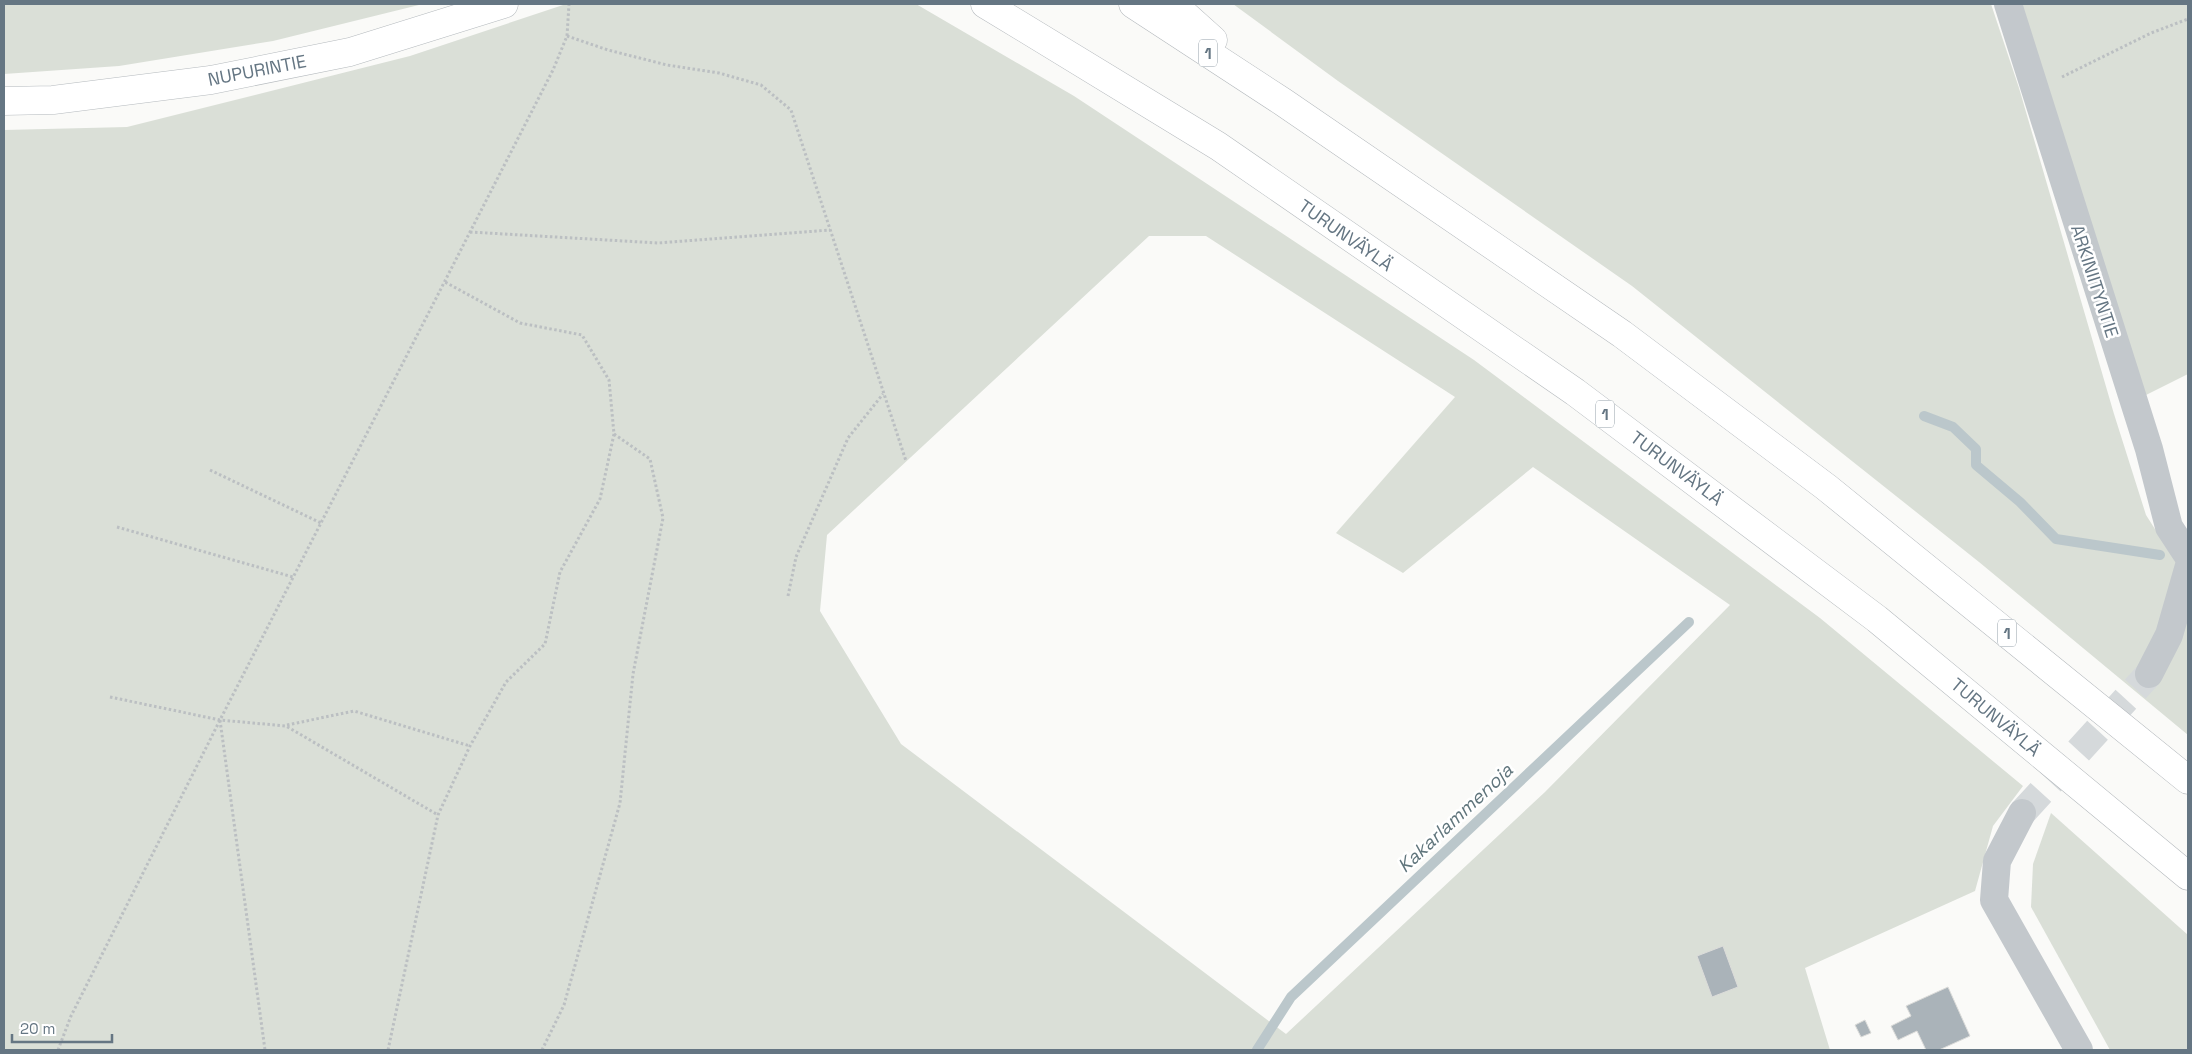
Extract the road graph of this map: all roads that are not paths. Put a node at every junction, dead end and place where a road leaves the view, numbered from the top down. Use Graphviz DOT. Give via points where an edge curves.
graph roads {
  1 [pos="504,4"];
  2 [pos="985,4"];
  3 [pos="1133,4"];
  4 [pos="1172,4"];
  5 [pos="2008,4"];
  6 [pos="4,101"];
  7 [pos="1283,102"];
  8 [pos="2188,556"];
  9 [pos="2188,569"];
  10 [pos="2149,674"];
  11 [pos="2188,780"];
  12 [pos="2022,813"];
  13 [pos="2188,876"];
  14 [pos="2079,1050"];
  1 -- 6 [label="main road, NUPURINTIE" via="350,52 211,80 53,100"];
  2 -- 13 [label="main road, TURUNVÄYLÄ / 1" via="1218,146 1575,392 1876,619"];
  3 -- 7 [label="main road, 1"];
  4 -- 7 [label="main road"];
  5 -- 8 [label="street, ARKINIITYNTIE" via="2149,449 2169,527"];
  7 -- 11 [label="main road, 1" via="1622,334 1826,486"];
  9 -- 10 [label="street" via="2169,635"];
  12 -- 14 [label="street" via="1997,861 1994,900"];
}
